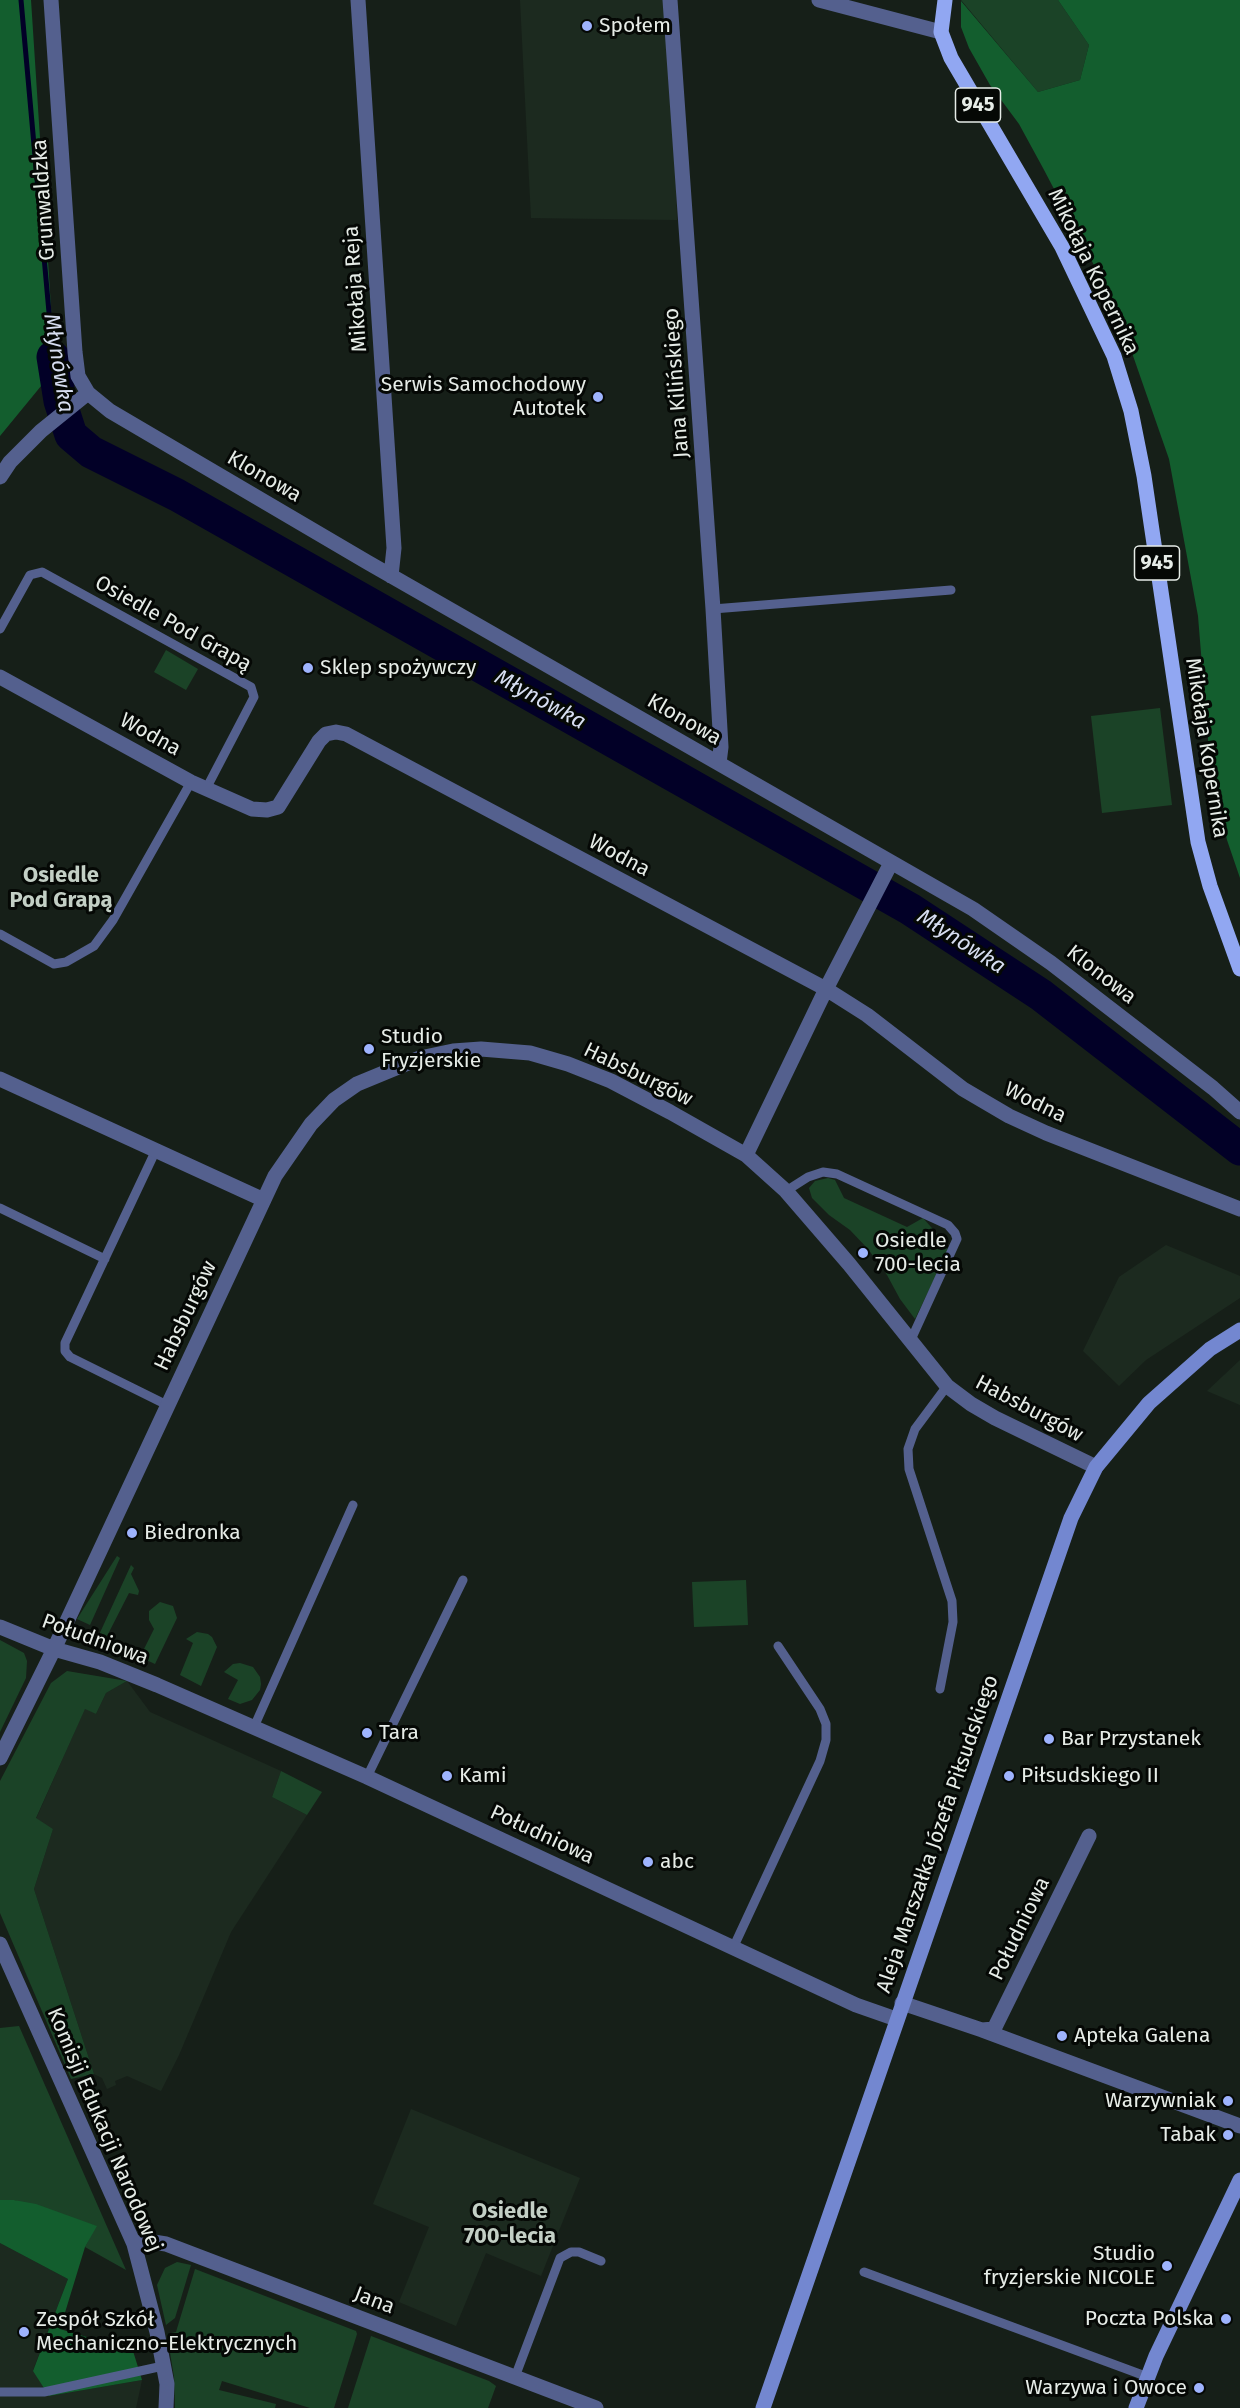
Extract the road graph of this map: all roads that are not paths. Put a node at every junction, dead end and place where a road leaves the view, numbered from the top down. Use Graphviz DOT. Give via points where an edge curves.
graph roads {
  1 [pos="51,0"];
  2 [pos="358,0"];
  3 [pos="670,0"];
  4 [pos="819,0"];
  5 [pos="945,0"];
  6 [pos="941,32"];
  7 [pos="88,393"];
  8 [pos="5,465"];
  9 [pos="0,477"];
  10 [pos="391,576"];
  11 [pos="951,590"];
  12 [pos="713,609"];
  13 [pos="0,629"];
  14 [pos="0,677"];
  15 [pos="719,763"];
  16 [pos="191,782"];
  17 [pos="206,789"];
  18 [pos="891,863"];
  19 [pos="0,934"];
  20 [pos="1240,969"];
  21 [pos="826,989"];
  22 [pos="0,1079"];
  23 [pos="1240,1112"];
  24 [pos="156,1150"];
  25 [pos="746,1155"];
  26 [pos="786,1191"];
  27 [pos="264,1200"];
  28 [pos="0,1208"];
  29 [pos="1240,1209"];
  30 [pos="105,1259"];
  31 [pos="1240,1330"];
  32 [pos="910,1342"];
  33 [pos="947,1386"];
  34 [pos="167,1405"];
  35 [pos="1096,1467"];
  36 [pos="352,1505"];
  37 [pos="463,1580"];
  38 [pos="0,1627"];
  39 [pos="777,1646"];
  40 [pos="54,1649"];
  41 [pos="940,1689"];
  42 [pos="254,1727"];
  43 [pos="0,1758"];
  44 [pos="367,1777"];
  45 [pos="1089,1836"];
  46 [pos="0,1944"];
  47 [pos="734,1946"];
  48 [pos="902,2002"];
  49 [pos="896,2019"];
  50 [pos="982,2030"];
  51 [pos="1240,2126"];
  52 [pos="1240,2180"];
  53 [pos="134,2244"];
  54 [pos="601,2261"];
  55 [pos="864,2272"];
  56 [pos="164,2366"];
  57 [pos="515,2377"];
  58 [pos="1148,2378"];
  59 [pos="0,2392"];
  60 [pos="166,2408"];
  61 [pos="596,2408"];
  62 [pos="763,2408"];
  63 [pos="1136,2408"];
  1 -- 7 [label="street, Grunwaldzka" via="75,352 78,376"];
  2 -- 10 [label="street, Mikołaja Reja" via="394,548"];
  3 -- 12 [label="street, Jana Kilińskiego"];
  4 -- 6 [label="street"];
  5 -- 6 [label="main road, Mikołaja Kopernika / 945"];
  6 -- 20 [label="main road, Mikołaja Kopernika / 945" via="968,89 1062,247 1114,356 1131,411 1144,476 1198,842"];
  7 -- 8 [label="street"];
  7 -- 10 [label="street, Klonowa" via="110,411"];
  8 -- 9 [label="street"];
  10 -- 15 [label="street, Klonowa"];
  11 -- 12 [label="lane"];
  12 -- 15 [label="street, Jana Kilińskiego"];
  13 -- 17 [label="lane, Osiedle Pod Grapą" via="30,575 42,572 251,687 254,697"];
  14 -- 16 [label="street, Wodna"];
  15 -- 18 [label="street, Klonowa"];
  16 -- 17 [label="street, Wodna"];
  16 -- 19 [label="lane" via="113,920 94,946 66,962 54,964"];
  17 -- 21 [label="street, Wodna" via="252,809 278,807 319,741 326,734 346,734"];
  18 -- 21 [label="street"];
  18 -- 23 [label="street, Klonowa" via="973,909 1052,963"];
  21 -- 25 [label="street"];
  21 -- 29 [label="street, Wodna" via="867,1015 963,1089 1009,1116"];
  22 -- 24 [label="street"];
  24 -- 27 [label="street"];
  24 -- 30 [label="lane"];
  25 -- 26 [label="street, Habsburgów"];
  25 -- 27 [label="street, Habsburgów" via="611,1081 568,1064 530,1053 453,1051 393,1068 357,1084 334,1100 295,1145"];
  26 -- 32 [label="street, Habsburgów"];
  26 -- 32 [label="lane" via="823,1172 837,1174 948,1225 955,1233 957,1239"];
  27 -- 34 [label="street, Habsburgów"];
  28 -- 30 [label="lane"];
  30 -- 34 [label="lane" via="65,1343 65,1351"];
  31 -- 35 [label="street, Aleja Marszałka Józefa Piłsudskiego" via="1210,1349 1149,1403"];
  32 -- 33 [label="street, Habsburgów"];
  33 -- 35 [label="street, Habsburgów" via="995,1418"];
  33 -- 41 [label="lane" via="915,1429 908,1449 909,1469 952,1601 954,1622"];
  34 -- 40 [label="street, Habsburgów"];
  35 -- 48 [label="street, Aleja Marszałka Józefa Piłsudskiego" via="1071,1518"];
  36 -- 42 [label="lane"];
  37 -- 44 [label="lane"];
  38 -- 40 [label="street, Południowa"];
  39 -- 47 [label="lane" via="820,1709 826,1724 826,1740 820,1761"];
  40 -- 42 [label="street, Południowa" via="157,1684"];
  40 -- 43 [label="street"];
  42 -- 44 [label="street, Południowa"];
  44 -- 47 [label="street, Południowa"];
  45 -- 50 [label="street, Południowa" via="1002,2016 994,2029"];
  46 -- 53 [label="street, Komisji Edukacji Narodowej"];
  47 -- 49 [label="street, Południowa" via="856,2005"];
  48 -- 49 [label="street, Aleja Marszałka Józefa Piłsudskiego"];
  48 -- 50 [label="street"];
  49 -- 62 [label="street, Aleja Marszałka Józefa Piłsudskiego"];
  50 -- 51 [label="street"];
  52 -- 58 [label="street"];
  53 -- 56 [label="street, Komisji Edukacji Narodowej"];
  53 -- 57 [label="street, Jana" via="166,2244"];
  54 -- 57 [label="lane" via="579,2252 560,2258"];
  55 -- 58 [label="lane"];
  56 -- 59 [label="lane" via="44,2392"];
  56 -- 60 [label="street, Komisji Edukacji Narodowej"];
  57 -- 61 [label="street, Jana"];
  58 -- 63 [label="street"];
}
